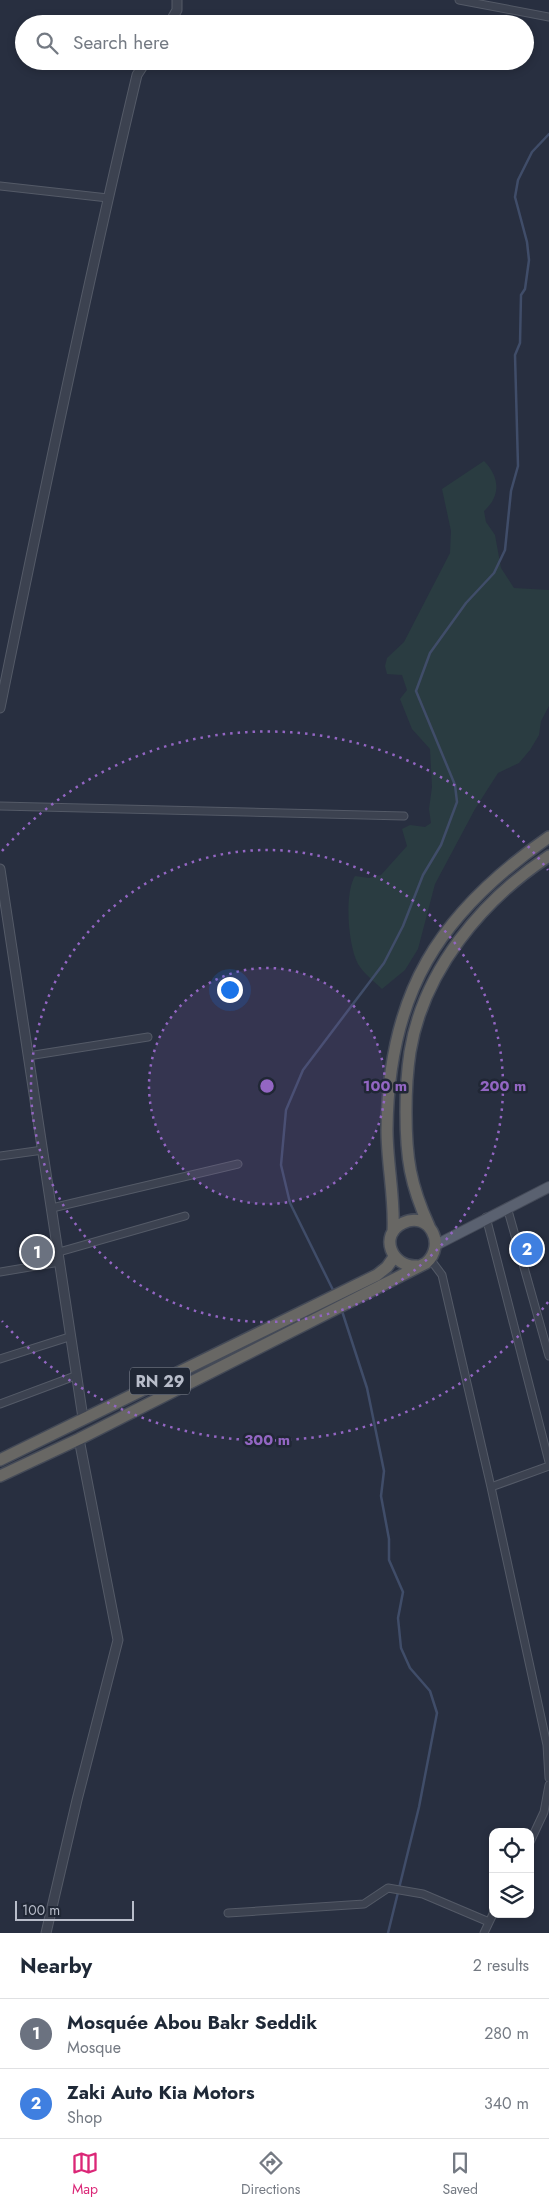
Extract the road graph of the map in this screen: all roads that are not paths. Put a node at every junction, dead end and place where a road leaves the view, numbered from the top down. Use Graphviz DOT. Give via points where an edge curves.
graph roads {
  1 [pos="459,0"];
  2 [pos="179,1"];
  3 [pos="173,15"];
  4 [pos="549,17"];
  5 [pos="140,70"];
  6 [pos="0,186"];
  7 [pos="108,198"];
  8 [pos="0,708"];
  9 [pos="0,806"];
  10 [pos="404,816"];
  11 [pos="549,838"];
  12 [pos="549,856"];
  13 [pos="0,869"];
  14 [pos="148,1037"];
  15 [pos="28,1056"];
  16 [pos="43,1150"];
  17 [pos="0,1156"];
  18 [pos="238,1164"];
  19 [pos="549,1187"];
  20 [pos="507,1207"];
  21 [pos="52,1208"];
  22 [pos="185,1216"];
  23 [pos="486,1217"];
  24 [pos="429,1226"];
  25 [pos="393,1232"];
  26 [pos="436,1245"];
  27 [pos="394,1256"];
  28 [pos="60,1257"];
  29 [pos="430,1259"];
  30 [pos="417,1266"];
  31 [pos="0,1272"];
  32 [pos="347,1296"];
  33 [pos="69,1337"];
  34 [pos="549,1356"];
  35 [pos="0,1359"];
  36 [pos="75,1376"];
  37 [pos="0,1404"];
  38 [pos="83,1418"];
  39 [pos="79,1439"];
  40 [pos="0,1460"];
  41 [pos="549,1462"];
  42 [pos="549,1466"];
  43 [pos="0,1476"];
  44 [pos="491,1486"];
  45 [pos="547,1731"];
  46 [pos="549,1778"];
  47 [pos="549,1785"];
  48 [pos="534,1833"];
  49 [pos="228,1913"];
  50 [pos="491,1918"];
  51 [pos="489,1922"];
  52 [pos="46,1933"];
  53 [pos="484,1933"];
  1 -- 4 [label="street"];
  2 -- 3 [label="street"];
  5 -- 7 [label="street"];
  6 -- 7 [label="street"];
  7 -- 8 [label="street"];
  9 -- 10 [label="street"];
  11 -- 25 [label="highway" via="518,858 462,911 435,948 404,1006 388,1096"];
  12 -- 24 [label="highway" via="506,888 478,916 435,980 419,1017 406,1082 407,1159 414,1190"];
  13 -- 15 [label="street"];
  14 -- 15 [label="street"];
  15 -- 16 [label="street"];
  16 -- 17 [label="street"];
  16 -- 21 [label="street"];
  18 -- 21 [label="street"];
  19 -- 20 [label="main road"];
  20 -- 23 [label="main road"];
  20 -- 34 [label="street"];
  21 -- 28 [label="street"];
  22 -- 28 [label="street"];
  23 -- 26 [label="main road"];
  23 -- 41 [label="street"];
  24 -- 25 [label="highway" via="410,1220"];
  24 -- 26 [label="highway" via="435,1235"];
  25 -- 27 [label="highway" via="390,1247"];
  26 -- 29 [label="highway"];
  27 -- 30 [label="highway" via="406,1266"];
  27 -- 32 [label="highway, RN 29" via="382,1271"];
  28 -- 31 [label="street"];
  28 -- 33 [label="street"];
  29 -- 30 [label="highway"];
  29 -- 44 [label="street" via="442,1274"];
  30 -- 32 [label="highway"];
  32 -- 38 [label="highway, RN 29" via="320,1302"];
  32 -- 39 [label="highway" via="329,1312"];
  33 -- 35 [label="street"];
  33 -- 36 [label="street"];
  36 -- 37 [label="street"];
  36 -- 38 [label="street"];
  38 -- 40 [label="highway, RN 29"];
  39 -- 43 [label="highway"];
  39 -- 52 [label="street" via="118,1640"];
  42 -- 44 [label="street"];
  44 -- 45 [label="street"];
  45 -- 46 [label="street"];
  47 -- 48 [label="street" via="544,1812"];
  49 -- 51 [label="street" via="364,1904 388,1888 423,1894"];
  50 -- 51 [label="street"];
  51 -- 53 [label="street"];
}
